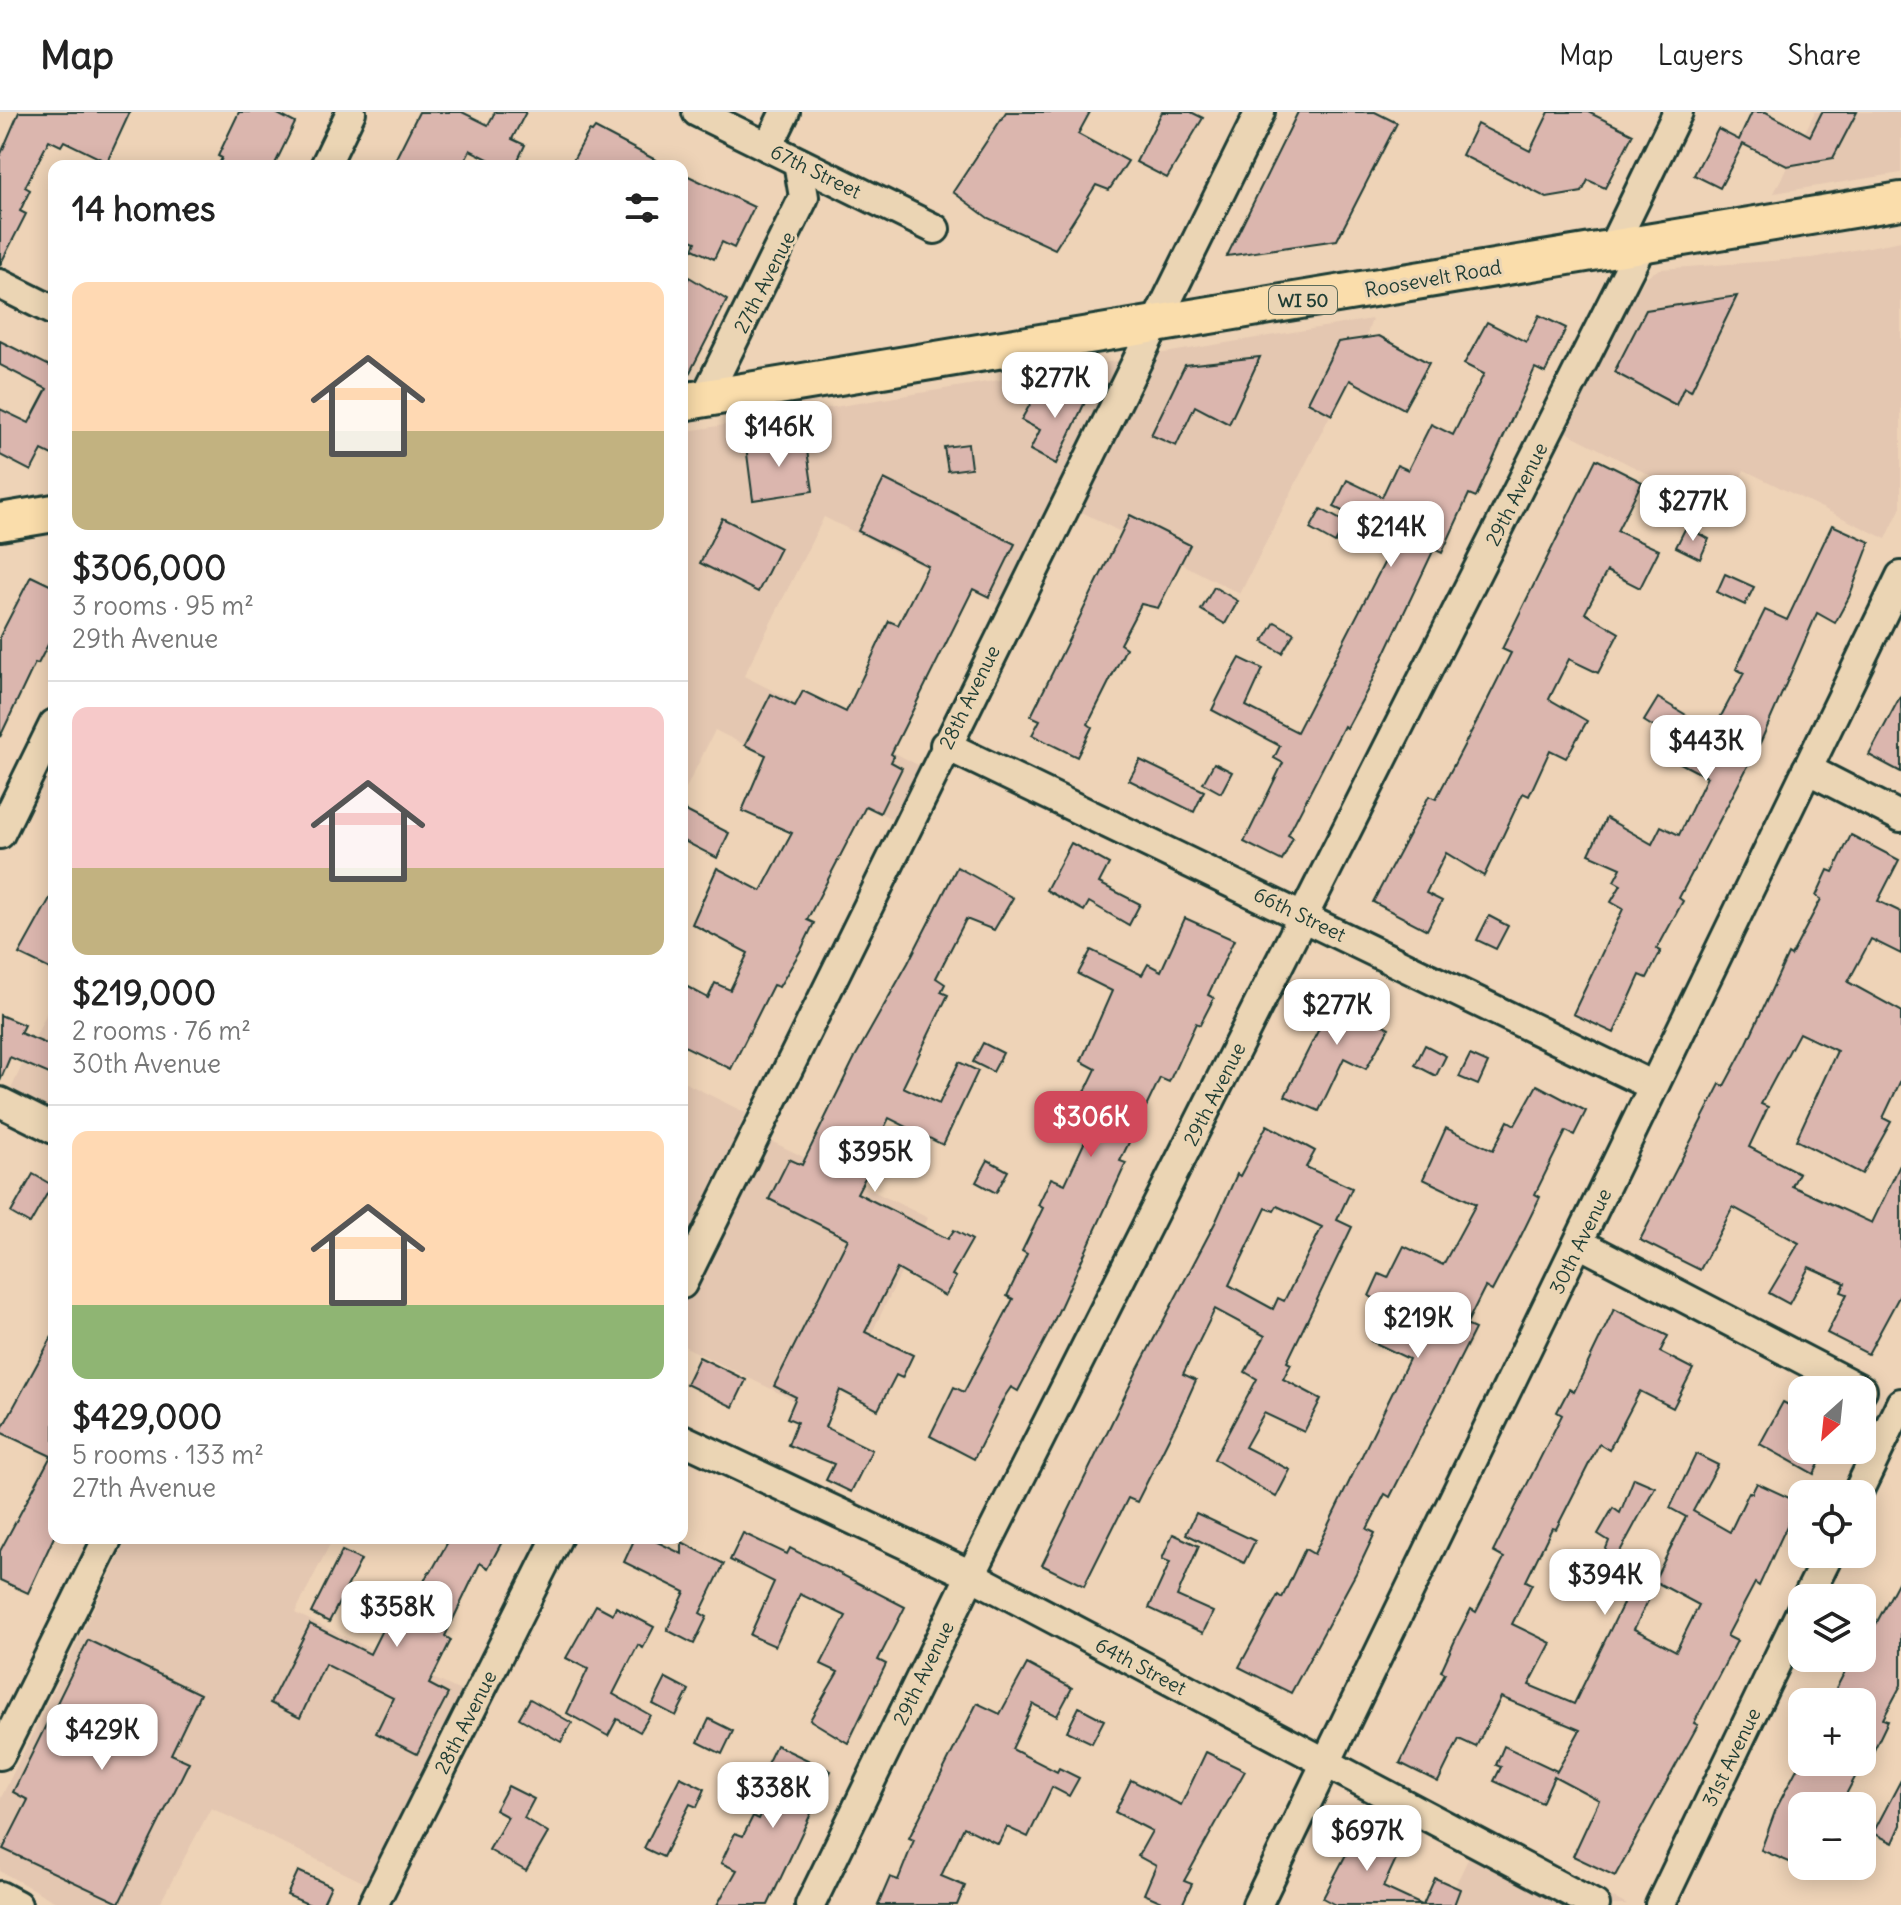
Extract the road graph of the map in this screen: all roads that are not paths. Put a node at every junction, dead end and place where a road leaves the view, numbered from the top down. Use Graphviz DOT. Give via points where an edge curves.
graph roads {
  1 [pos="351,112"];
  2 [pos="697,112"];
  3 [pos="785,112"];
  4 [pos="1260,112"];
  5 [pos="1678,112"];
  6 [pos="768,147"];
  7 [pos="328,160"];
  8 [pos="798,162"];
  9 [pos="1901,201"];
  10 [pos="1864,207"];
  11 [pos="1901,219"];
  12 [pos="935,229"];
  13 [pos="1628,244"];
  14 [pos="0,284"];
  15 [pos="48,308"];
  16 [pos="1153,327"];
  17 [pos="694,400"];
  18 [pos="48,516"];
  19 [pos="0,522"];
  20 [pos="1901,576"];
  21 [pos="48,736"];
  22 [pos="945,745"];
  23 [pos="1807,769"];
  24 [pos="1901,817"];
  25 [pos="0,834"];
  26 [pos="1304,916"];
  27 [pos="1653,1086"];
  28 [pos="0,1102"];
  29 [pos="48,1126"];
  30 [pos="1579,1243"];
  31 [pos="688,1272"];
  32 [pos="1835,1376"];
  33 [pos="1876,1397"];
  34 [pos="1900,1408"];
  35 [pos="688,1442"];
  36 [pos="1864,1480"];
  37 [pos="105,1544"];
  38 [pos="554,1544"];
  39 [pos="971,1575"];
  40 [pos="1788,1638"];
  41 [pos="0,1755"];
  42 [pos="1327,1765"];
  43 [pos="0,1896"];
  44 [pos="17,1905"];
  45 [pos="373,1905"];
  46 [pos="810,1905"];
  47 [pos="1257,1905"];
  48 [pos="1595,1905"];
  49 [pos="1660,1905"];
  1 -- 7 [label="street"];
  2 -- 6 [label="street, 67th Street"];
  3 -- 6 [label="street"];
  4 -- 16 [label="street, 28th Avenue"];
  5 -- 13 [label="street, 29th Avenue"];
  6 -- 8 [label="street, 67th Street"];
  8 -- 12 [label="street, 67th Street"];
  8 -- 17 [label="street, 27th Avenue" via="804,197"];
  9 -- 10 [label="main road, Roosevelt Road / WI 50"];
  10 -- 11 [label="main road"];
  10 -- 13 [label="main road, Roosevelt Road / WI 50"];
  13 -- 16 [label="main road, Roosevelt Road / WI 50"];
  13 -- 26 [label="street, 29th Avenue"];
  14 -- 15 [label="street"];
  16 -- 17 [label="main road, Roosevelt Road / WI 50"];
  16 -- 22 [label="street, 28th Avenue"];
  18 -- 19 [label="main road"];
  20 -- 23 [label="street, 30th Avenue"];
  21 -- 25 [label="street"];
  22 -- 26 [label="street, 66th Street"];
  22 -- 31 [label="street, 28th Avenue"];
  23 -- 24 [label="street"];
  23 -- 27 [label="street, 30th Avenue"];
  26 -- 27 [label="street, 66th Street"];
  26 -- 39 [label="street, 29th Avenue"];
  27 -- 30 [label="street, 30th Avenue"];
  28 -- 29 [label="street"];
  30 -- 32 [label="street"];
  30 -- 42 [label="street, 30th Avenue"];
  33 -- 34 [label="street"];
  34 -- 36 [label="street"];
  35 -- 39 [label="street, 64th Street"];
  37 -- 41 [label="street"];
  38 -- 45 [label="street, 28th Avenue"];
  39 -- 42 [label="street, 64th Street"];
  39 -- 46 [label="street, 29th Avenue"];
  40 -- 49 [label="street, 31st Avenue"];
  42 -- 47 [label="street, 30th Avenue"];
  42 -- 48 [label="street, 64th Street"];
  43 -- 44 [label="street"];
}
